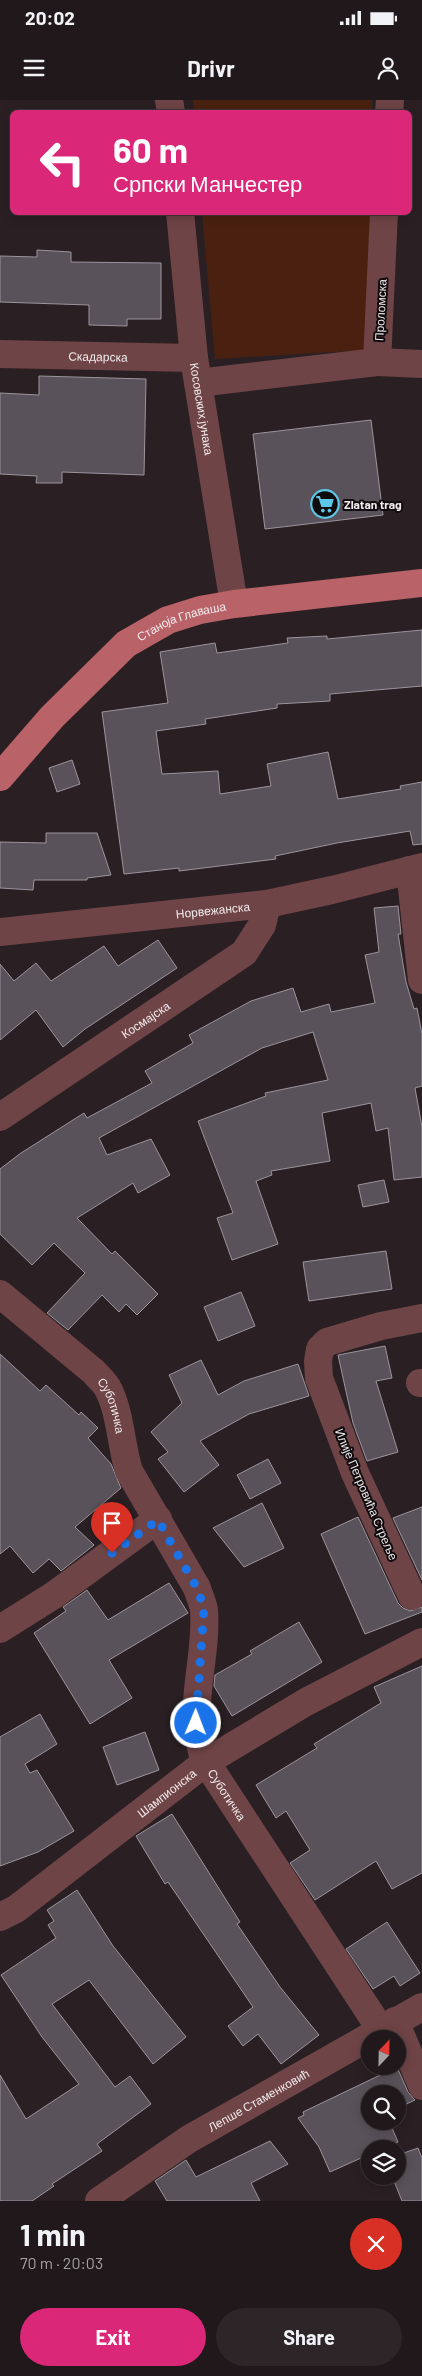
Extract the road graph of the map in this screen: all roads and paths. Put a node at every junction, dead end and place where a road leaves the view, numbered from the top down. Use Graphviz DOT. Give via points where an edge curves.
graph roads {
  1 [pos="180,215"];
  2 [pos="384,215"];
  3 [pos="0,354"];
  4 [pos="377,362"];
  5 [pos="422,364"];
  6 [pos="196,370"];
  7 [pos="422,582"];
  8 [pos="234,604"];
  9 [pos="0,777"];
  10 [pos="416,868"];
  11 [pos="267,904"];
  12 [pos="0,932"];
  13 [pos="422,980"];
  14 [pos="0,1117"];
  15 [pos="0,1294"];
  16 [pos="422,1318"];
  17 [pos="158,1520"];
  18 [pos="412,1596"];
  19 [pos="0,1629"];
  20 [pos="422,1642"];
  21 [pos="206,1762"];
  22 [pos="0,1917"];
  23 [pos="422,2007"];
  24 [pos="388,2025"];
  25 [pos="422,2086"];
  26 [pos="99,2201"];
  1 -- 6 [label="street, Косовских јунака"];
  2 -- 4 [label="street, Проломска"];
  3 -- 6 [label="street, Скадарска"];
  4 -- 5 [label="street"];
  4 -- 6 [label="street, Скадарска"];
  6 -- 8 [label="street, Косовских јунака"];
  7 -- 8 [label="main road, Станоја Главаша"];
  8 -- 9 [label="main road, Станоја Главаша" via="168,620 126,644 52,717"];
  10 -- 11 [label="street, Норвежанска"];
  10 -- 13 [label="street"];
  11 -- 12 [label="street, Норвежанска"];
  11 -- 14 [label="street, Космајска" via="262,926 244,953"];
  15 -- 17 [label="street, Суботичка" via="94,1372 107,1387 129,1471"];
  16 -- 18 [label="street, Илије Петровића Стреље" via="380,1326 327,1342 320,1349 318,1361 320,1378 355,1473"];
  17 -- 19 [label="street" via="54,1595"];
  17 -- 21 [label="street, Суботичка" via="197,1588 204,1608 196,1723 199,1746"];
  20 -- 21 [label="street, Шампионска" via="306,1702"];
  21 -- 22 [label="street, Шампионска"];
  21 -- 24 [label="street, Суботичка"];
  23 -- 24 [label="street, Лепше Стаменковић"];
  24 -- 25 [label="street, Суботичка"];
  24 -- 26 [label="street, Лепше Стаменковић" via="189,2139"];
}
